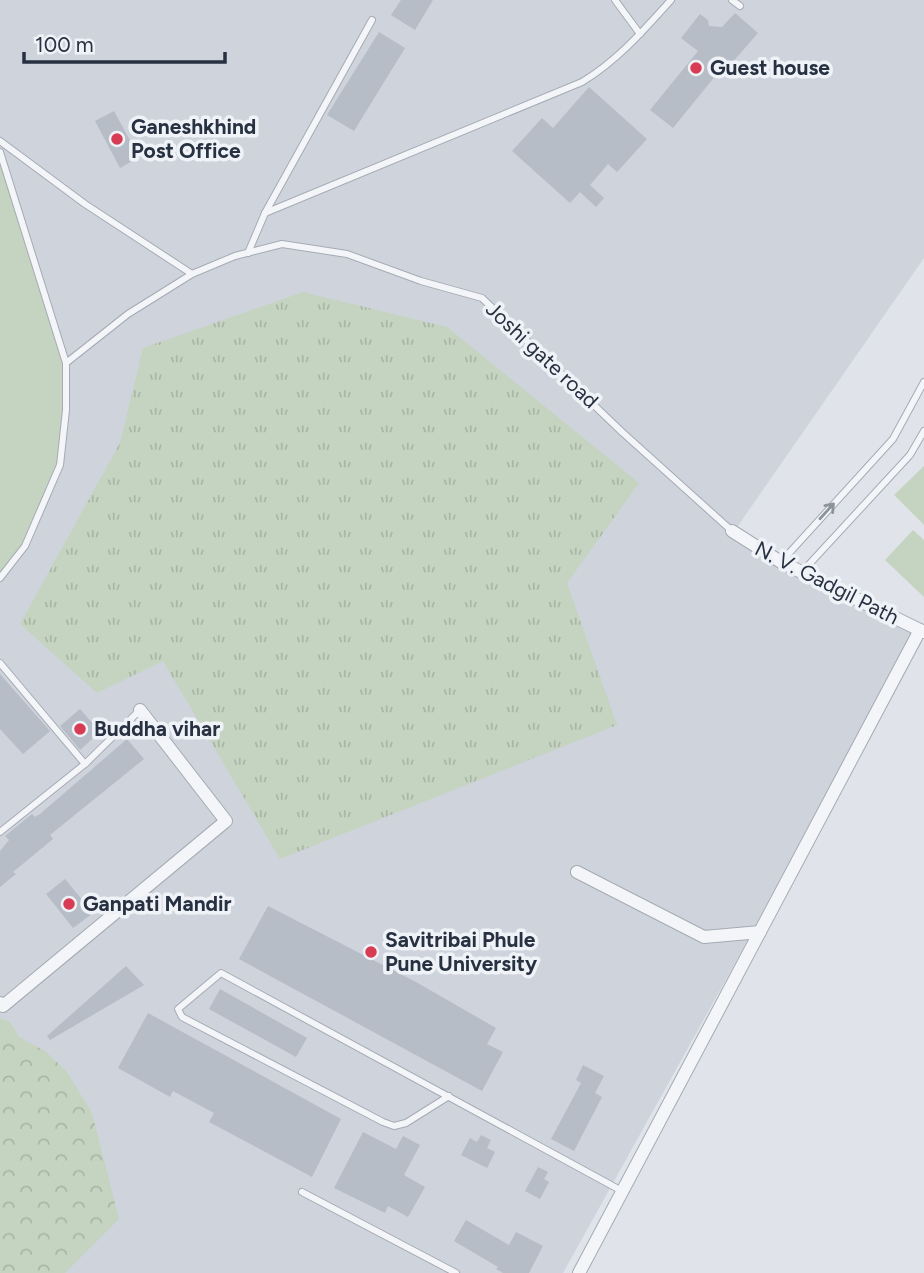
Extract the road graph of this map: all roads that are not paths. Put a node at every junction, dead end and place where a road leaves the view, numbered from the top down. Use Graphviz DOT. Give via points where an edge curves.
graph roads {
  1 [pos="615,0"];
  2 [pos="671,0"];
  3 [pos="732,0"];
  4 [pos="740,6"];
  5 [pos="372,20"];
  6 [pos="640,34"];
  7 [pos="0,141"];
  8 [pos="0,152"];
  9 [pos="265,213"];
  10 [pos="247,253"];
  11 [pos="192,274"];
  12 [pos="66,363"];
  13 [pos="924,382"];
  14 [pos="924,431"];
  15 [pos="732,531"];
  16 [pos="781,562"];
  17 [pos="802,572"];
  18 [pos="0,578"];
  19 [pos="922,631"];
  20 [pos="0,663"];
  21 [pos="140,710"];
  22 [pos="85,764"];
  23 [pos="0,832"];
  24 [pos="577,872"];
  25 [pos="760,932"];
  26 [pos="0,1003"];
  27 [pos="449,1096"];
  28 [pos="622,1191"];
  29 [pos="302,1192"];
  30 [pos="456,1273"];
  31 [pos="579,1273"];
  1 -- 6 [label="lane"];
  2 -- 6 [label="lane"];
  3 -- 4 [label="lane"];
  5 -- 9 [label="lane"];
  6 -- 9 [label="lane" via="605,68 582,82"];
  7 -- 11 [label="lane"];
  8 -- 12 [label="lane"];
  9 -- 10 [label="lane"];
  10 -- 11 [label="lane, Joshi gate road"];
  10 -- 15 [label="lane, Joshi gate road" via="282,244 347,254 482,298"];
  11 -- 12 [label="lane, Joshi gate road" via="128,314"];
  12 -- 18 [label="lane" via="60,465 25,546"];
  16 -- 13 [label="lane, one-way" via="893,439"];
  14 -- 17 [label="lane" via="910,455"];
  15 -- 16 [label="street, N. V. Gadgil Path"];
  16 -- 17 [label="street, N. V. Gadgil Path"];
  17 -- 19 [label="street, N. V. Gadgil Path"];
  19 -- 25 [label="street"];
  20 -- 22 [label="lane"];
  21 -- 22 [label="lane"];
  21 -- 26 [label="street" via="226,821 3,1006"];
  22 -- 23 [label="lane"];
  24 -- 25 [label="street" via="704,937"];
  25 -- 28 [label="street"];
  27 -- 27 [label="lane" via="221,973 178,1009 182,1017 394,1126"];
  27 -- 28 [label="lane"];
  28 -- 31 [label="street"];
  29 -- 30 [label="lane"];
}
